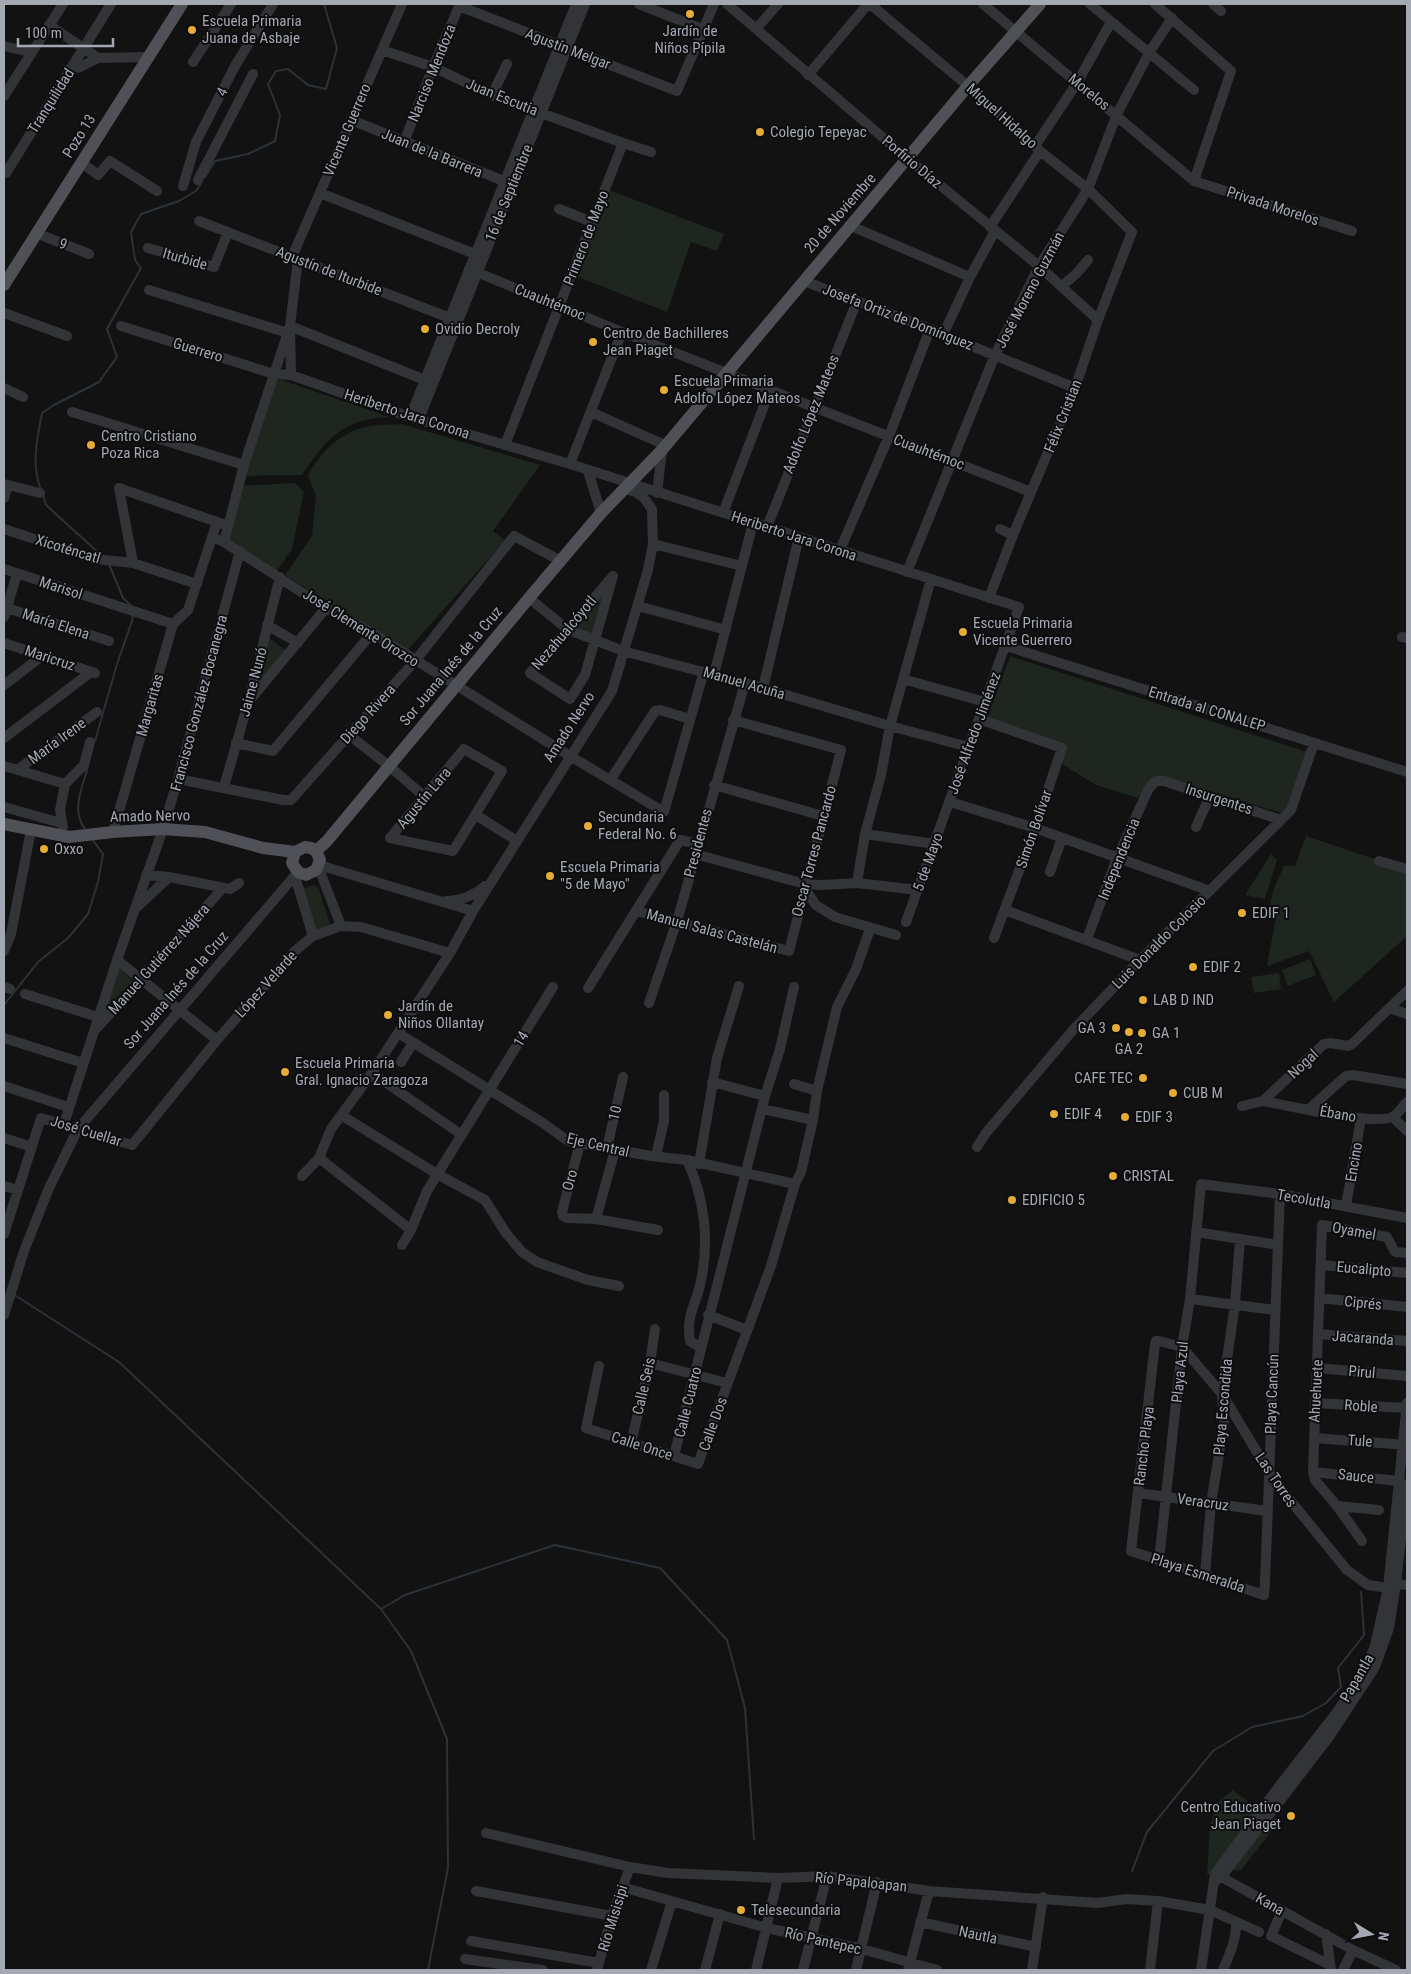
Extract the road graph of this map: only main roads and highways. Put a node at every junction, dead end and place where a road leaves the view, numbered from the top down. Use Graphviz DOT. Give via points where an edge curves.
graph roads {
  1 [pos="182,4"];
  2 [pos="1040,4"];
  3 [pos="4,285"];
  4 [pos="627,486"];
  5 [pos="4,824"];
  6 [pos="316,851"];
  7 [pos="296,852"];
  1 -- 3 [label="main road, Pozo 13"];
  2 -- 4 [label="main road, 20 de Noviembre" via="664,447"];
  4 -- 6 [label="main road, Sor Juana Inés de la Cruz"];
  5 -- 7 [label="main road, Amado Nervo" via="74,837 163,829 205,832 263,848"];
  6 -- 7 [label="main road, Amado Nervo" via="305,847"];
  6 -- 7 [label="main road" via="319,866 312,874 306,875 296,874 292,863"];
}
